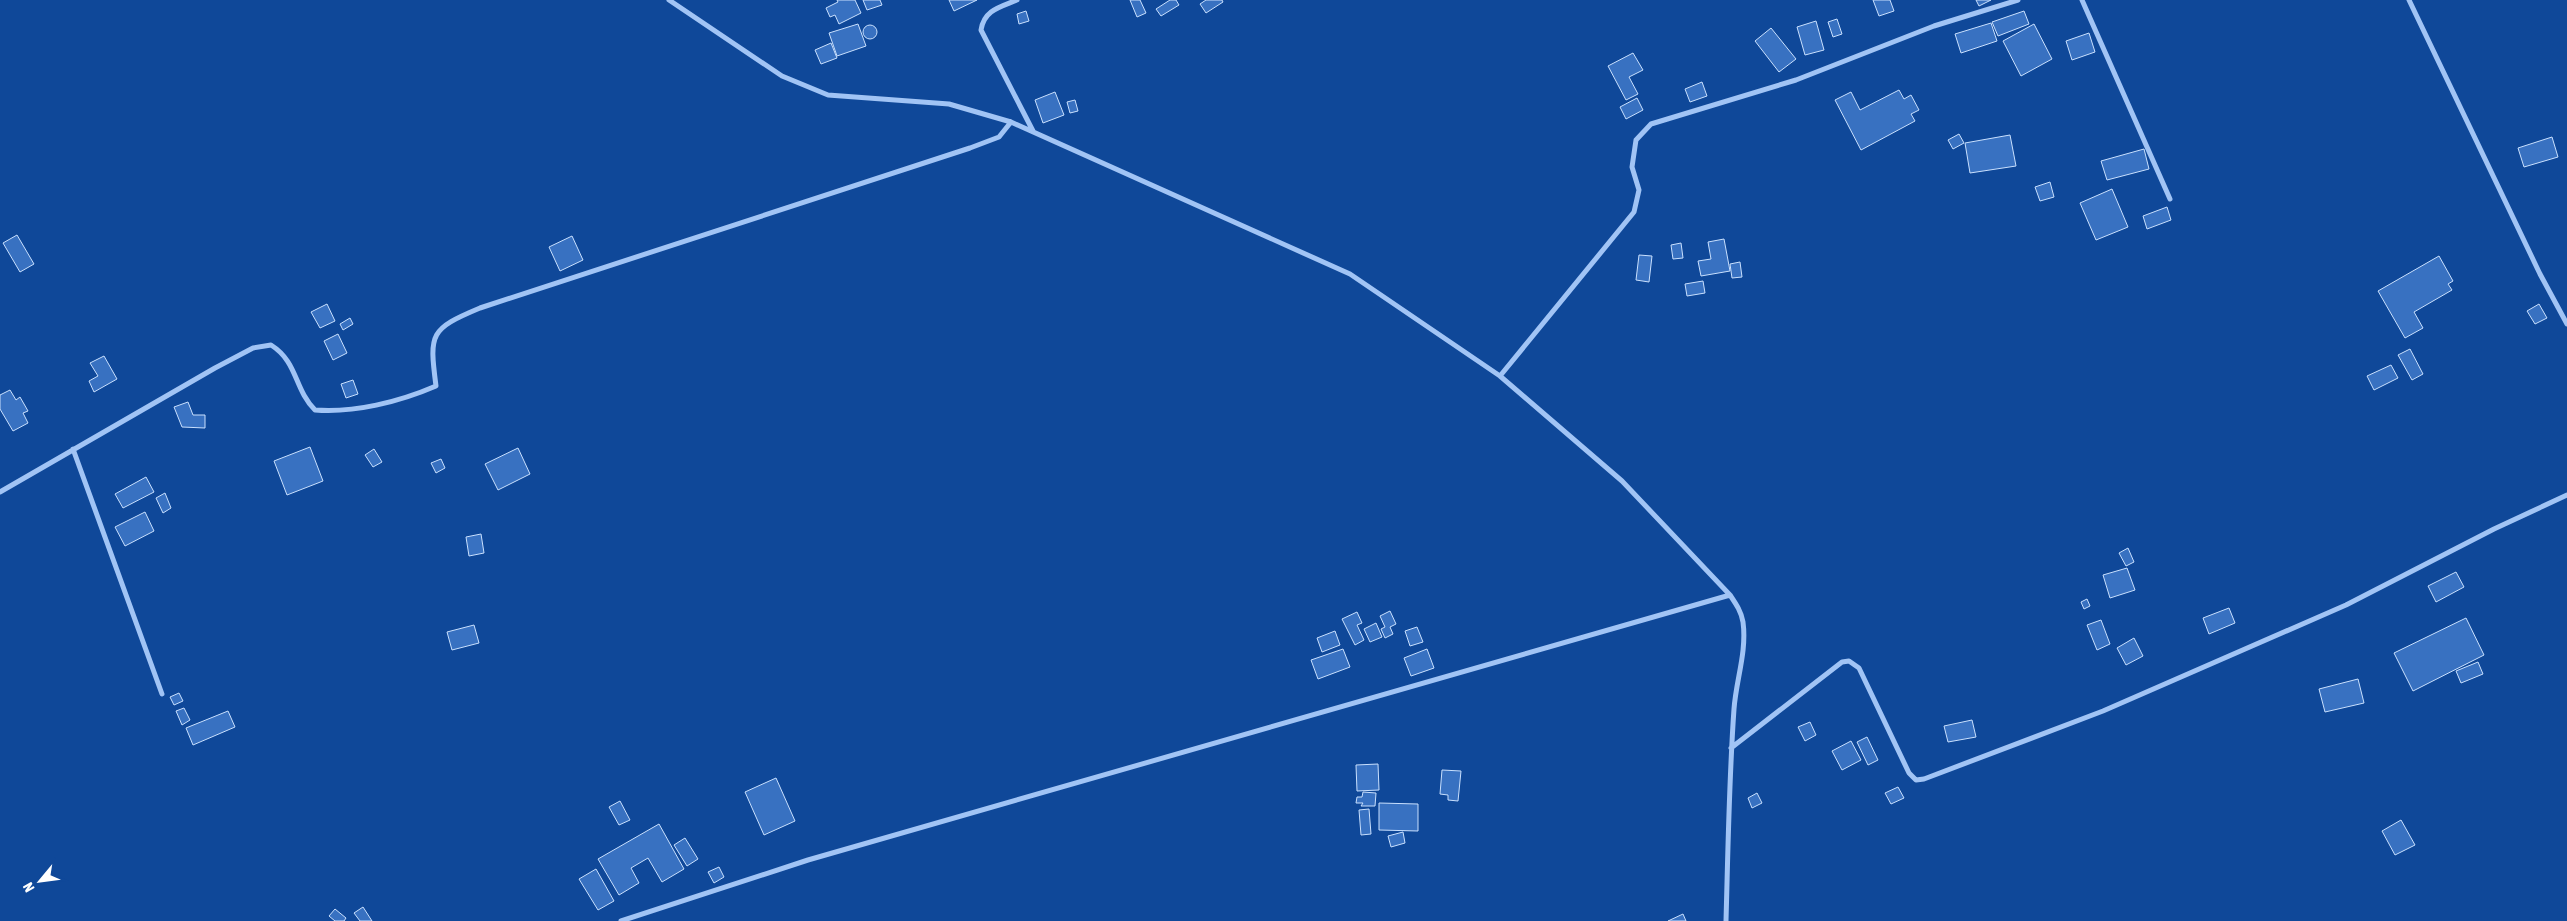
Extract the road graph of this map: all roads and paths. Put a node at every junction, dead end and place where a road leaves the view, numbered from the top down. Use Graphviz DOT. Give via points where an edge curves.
graph roads {
  1 [pos="669,0"];
  2 [pos="1017,0"];
  3 [pos="2018,0"];
  4 [pos="2082,0"];
  5 [pos="2409,0"];
  6 [pos="1011,122"];
  7 [pos="1034,132"];
  8 [pos="2170,198"];
  9 [pos="2567,324"];
  10 [pos="1500,376"];
  11 [pos="73,449"];
  12 [pos="0,492"];
  13 [pos="2567,495"];
  14 [pos="1730,595"];
  15 [pos="162,694"];
  16 [pos="1731,748"];
  17 [pos="620,921"];
  18 [pos="1726,921"];
  1 -- 6 [label="street" via="782,76 828,95 949,104"];
  2 -- 7 [label="street" via="991,11 983,19 981,30"];
  3 -- 10 [label="street" via="1934,26 1796,80 1651,124 1636,140 1632,168 1639,190 1634,212"];
  4 -- 8 [label="street"];
  5 -- 9 [label="street"];
  6 -- 7 [label="street"];
  6 -- 11 [label="street" via="999,137 970,148 480,308 452,320 438,331 431,348 436,386 413,396 337,412 315,410 305,400 297,377 283,353 271,345 252,348"];
  7 -- 10 [label="street" via="1350,274"];
  10 -- 14 [label="street" via="1622,481"];
  11 -- 12 [label="street"];
  11 -- 15 [label="street"];
  13 -- 16 [label="street" via="2346,605 2103,711 1924,779 1916,780 1909,773 1858,668 1849,661 1842,662"];
  14 -- 16 [label="street" via="1740,609 1743,634"];
  14 -- 17 [label="street" via="808,860"];
  16 -- 18 [label="street"];
}
